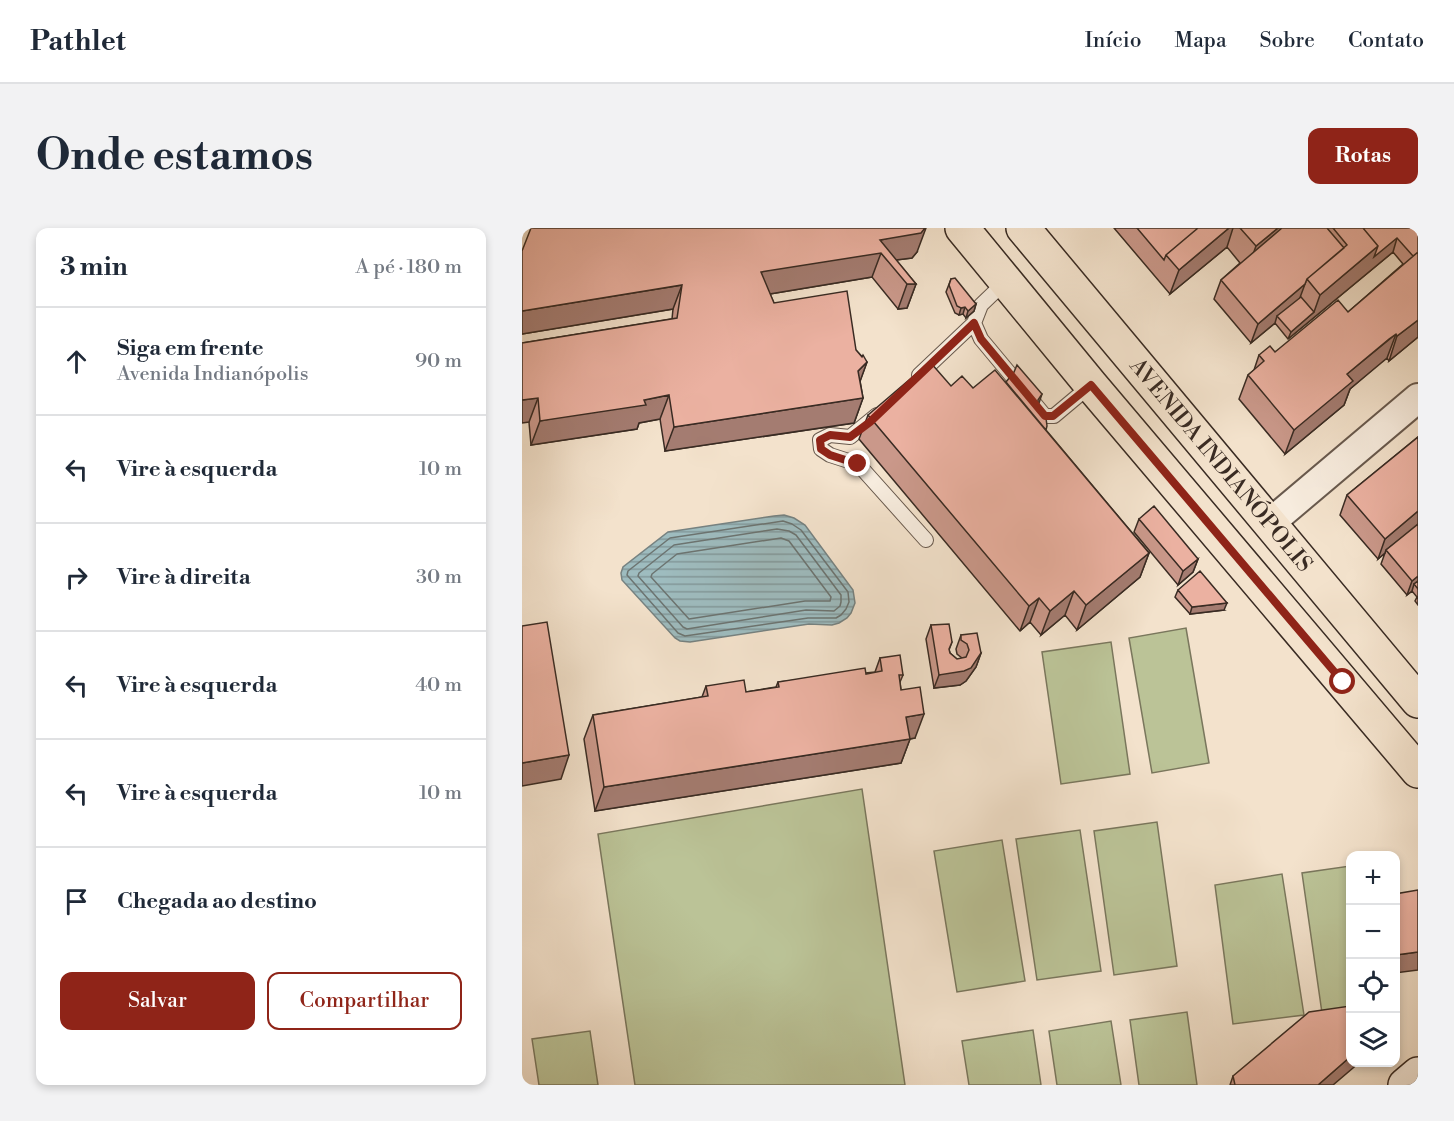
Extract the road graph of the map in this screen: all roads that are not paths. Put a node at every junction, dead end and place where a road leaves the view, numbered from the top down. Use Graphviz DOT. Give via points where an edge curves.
graph roads {
  1 [pos="962,228"];
  2 [pos="1023,228"];
  3 [pos="1006,281"];
  4 [pos="974,323"];
  5 [pos="1091,385"];
  6 [pos="907,387"];
  7 [pos="1418,398"];
  8 [pos="885,408"];
  9 [pos="1270,523"];
  10 [pos="926,540"];
  11 [pos="1418,701"];
  12 [pos="1418,771"];
  13 [pos="1418,1074"];
  14 [pos="1405,1085"];
  1 -- 3 [label="main road"];
  2 -- 9 [label="main road, AVENIDA INDIANÓPOLIS"];
  3 -- 4 [label="lane" via="981,305"];
  3 -- 5 [label="main road"];
  4 -- 5 [label="lane" via="981,339 1045,416 1053,416"];
  4 -- 6 [label="lane"];
  5 -- 12 [label="main road"];
  7 -- 9 [label="street"];
  8 -- 10 [label="lane" via="850,437 830,435 820,440 821,449 858,464"];
  9 -- 11 [label="main road, AVENIDA INDIANÓPOLIS"];
  13 -- 14 [label="street"];
}
